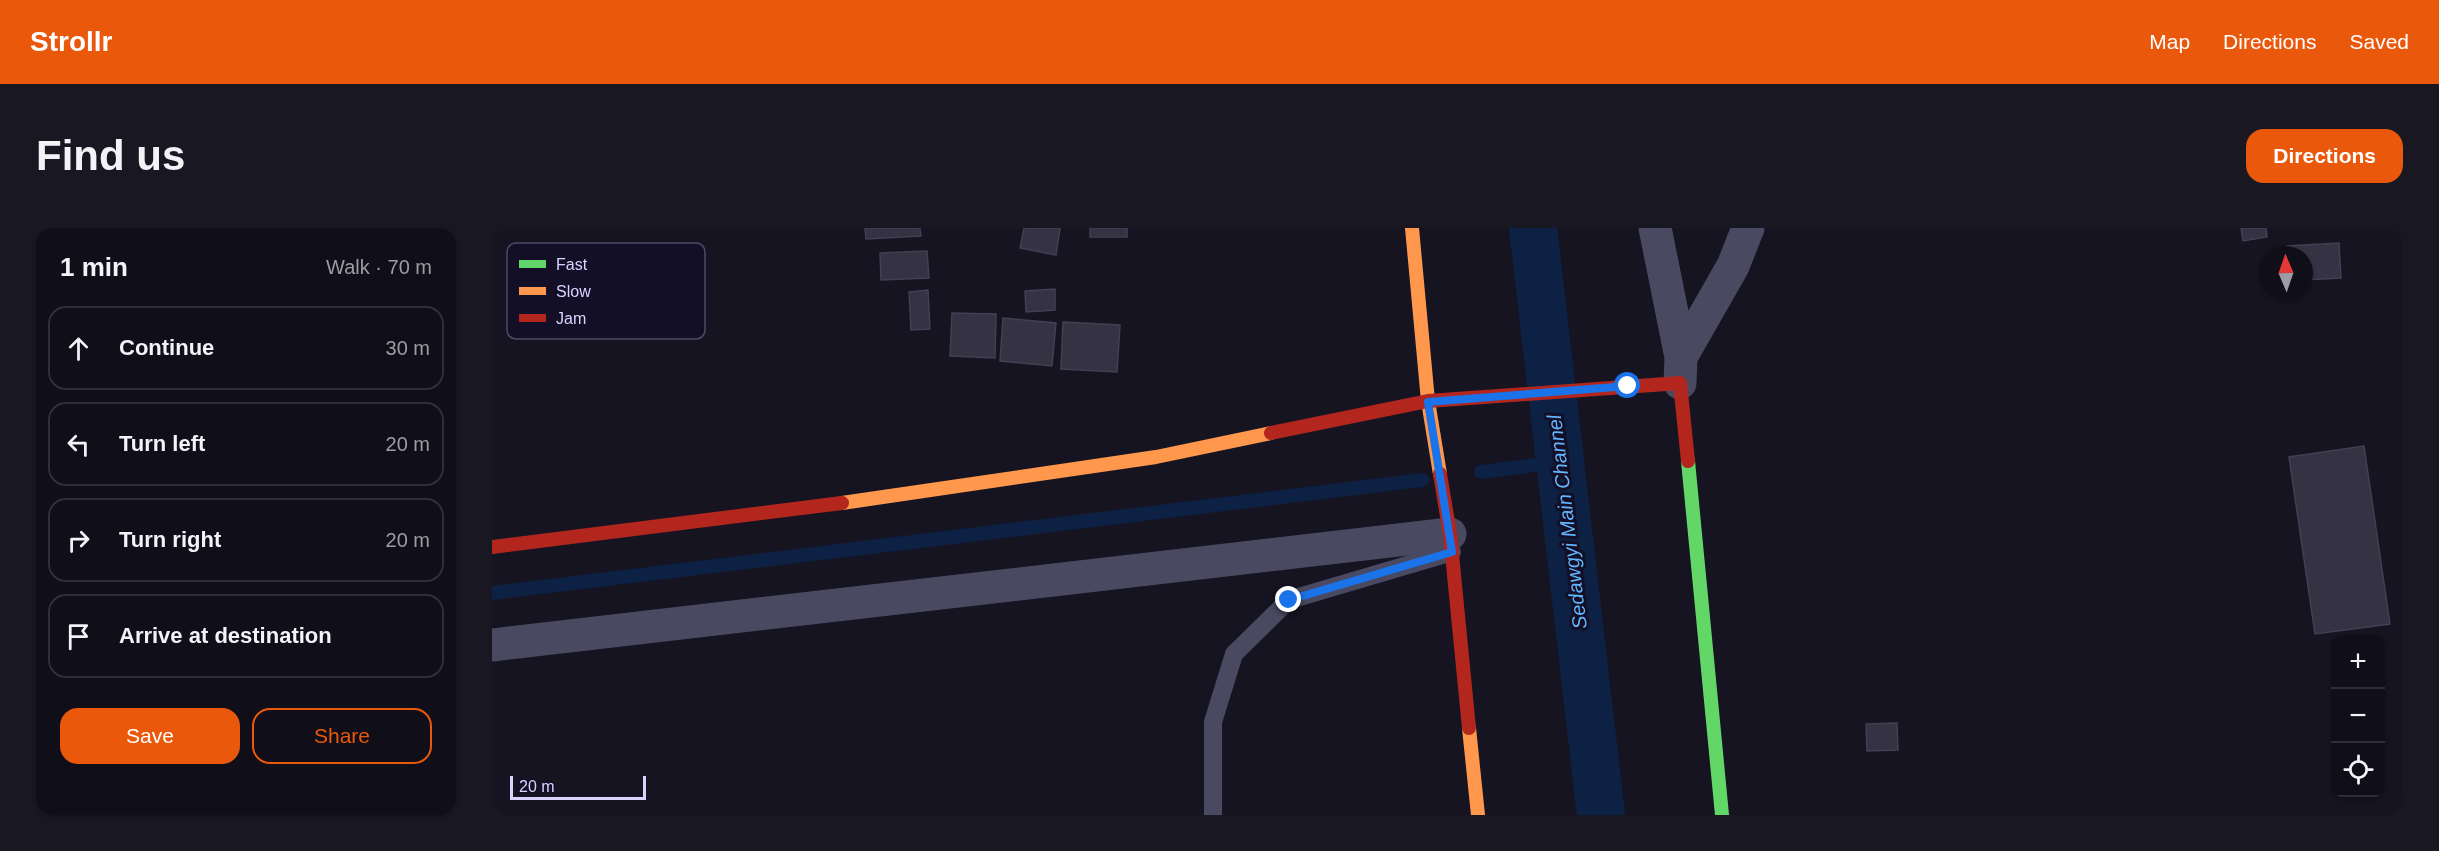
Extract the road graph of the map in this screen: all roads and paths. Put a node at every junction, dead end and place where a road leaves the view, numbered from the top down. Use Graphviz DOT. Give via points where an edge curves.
graph roads {
  1 [pos="1412,228"];
  2 [pos="1655,228"];
  3 [pos="1748,228"];
  4 [pos="1680,370"];
  5 [pos="1428,402"];
  6 [pos="1451,543"];
  7 [pos="492,548"];
  8 [pos="492,645"];
  9 [pos="1213,815"];
  10 [pos="1478,815"];
  11 [pos="1722,815"];
  1 -- 5 [label="street"];
  2 -- 4 [label="street"];
  3 -- 4 [label="street"];
  4 -- 5 [label="street" via="1628,386"];
  4 -- 11 [label="street"];
  5 -- 6 [label="street"];
  5 -- 7 [label="street" via="1156,457 760,515"];
  6 -- 8 [label="street"];
  6 -- 9 [label="lane" via="1289,600 1234,654 1213,722"];
  6 -- 10 [label="street"];
}
